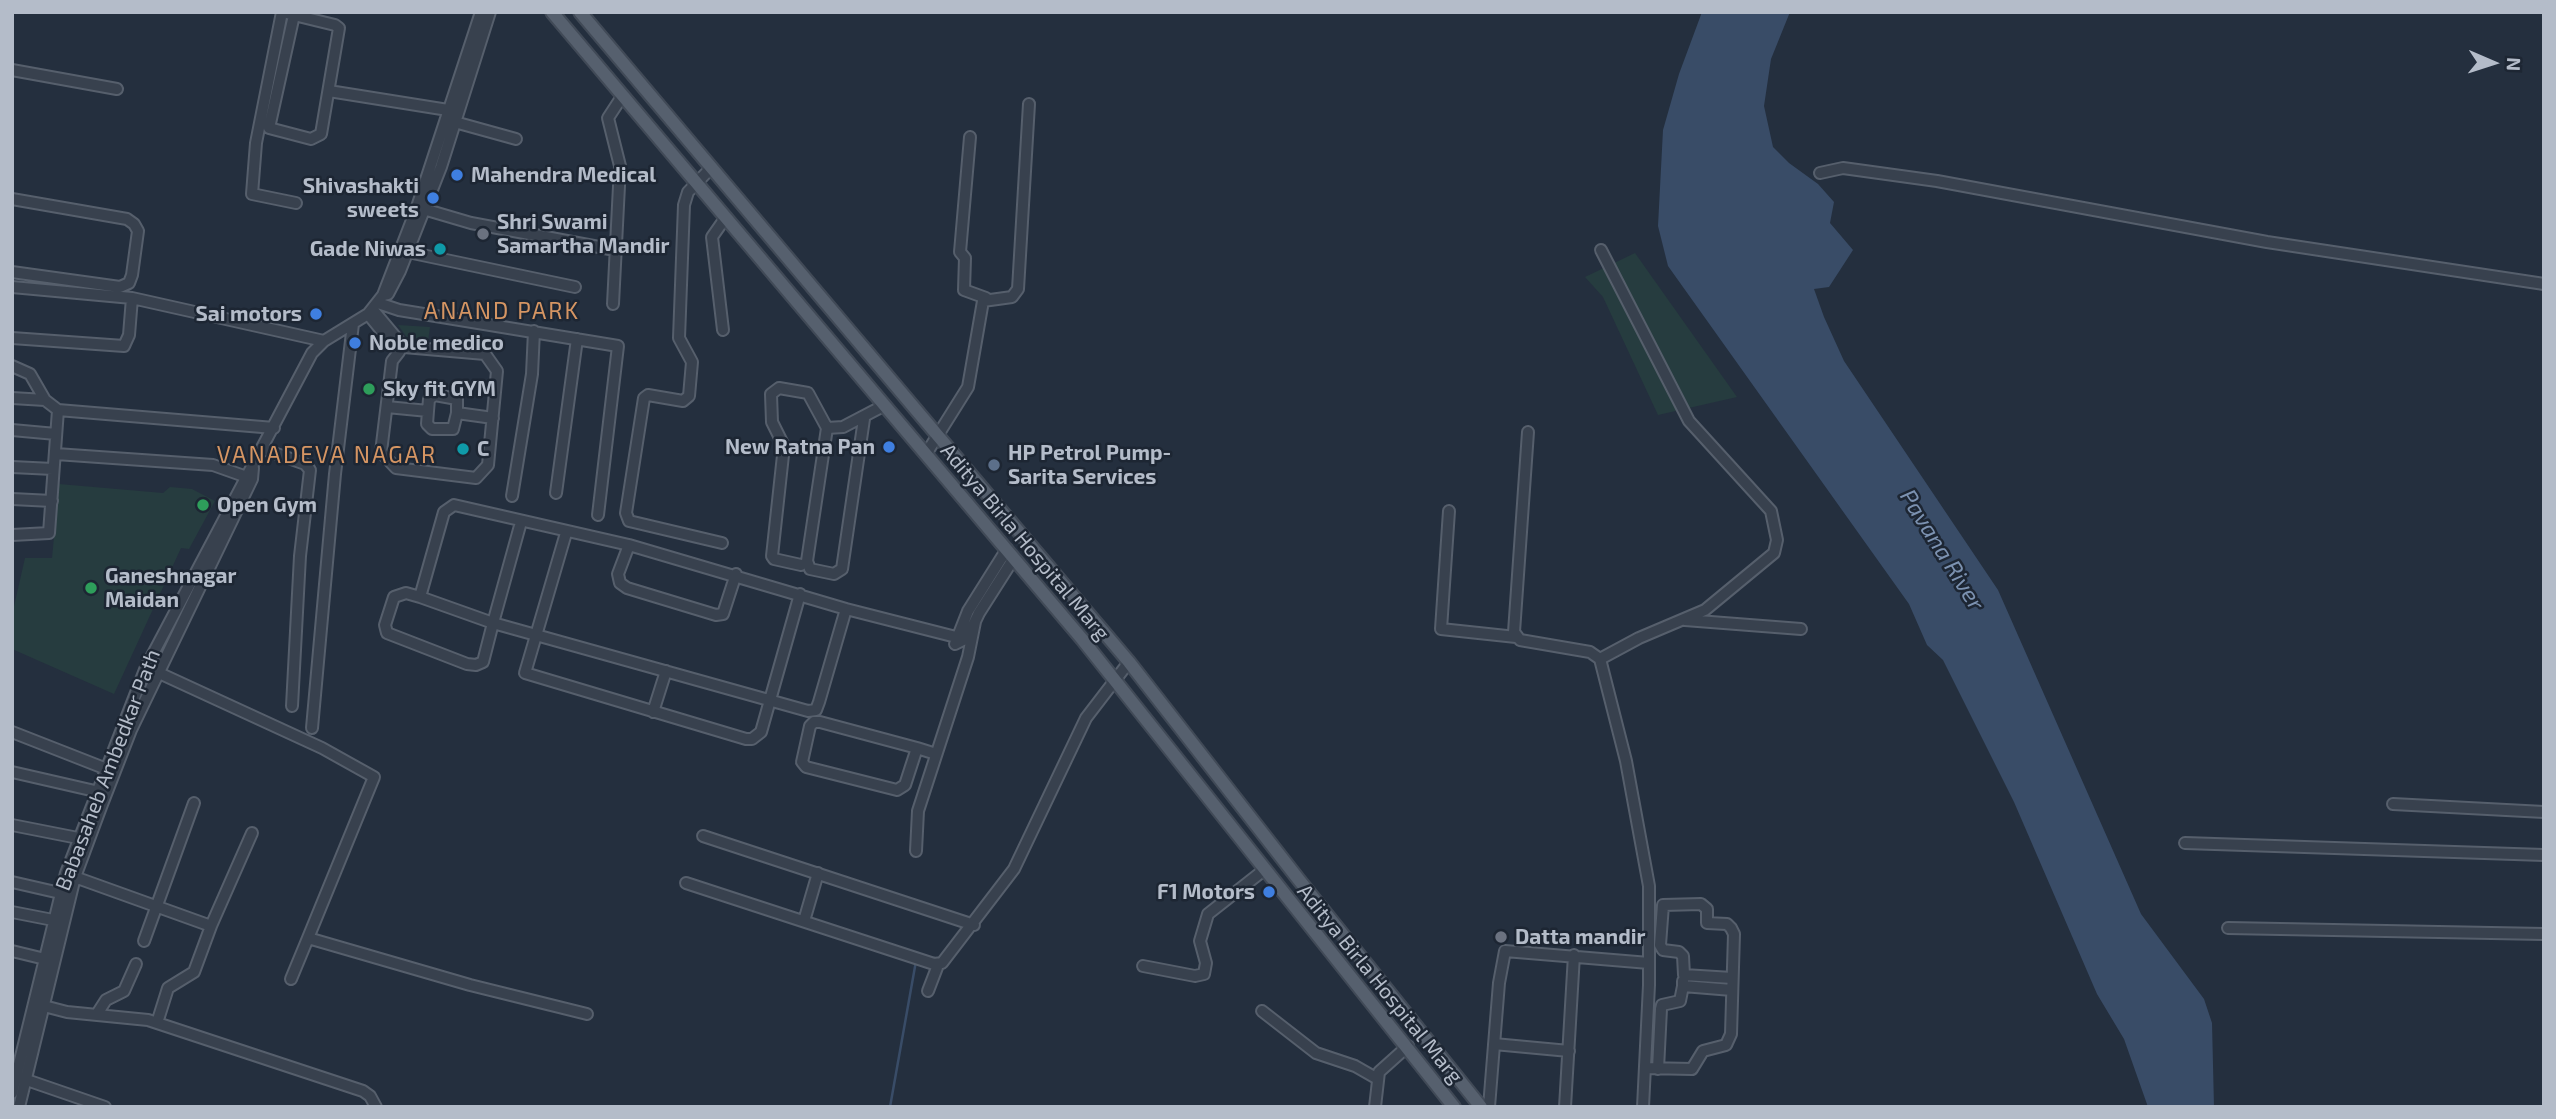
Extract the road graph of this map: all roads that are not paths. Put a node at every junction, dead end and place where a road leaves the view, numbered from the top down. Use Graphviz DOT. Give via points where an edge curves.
graph roads {
  1 [pos="481,12"];
  2 [pos="490,12"];
  3 [pos="552,12"];
  4 [pos="580,12"];
  5 [pos="286,13"];
  6 [pos="12,70"];
  7 [pos="117,89"];
  8 [pos="329,91"];
  9 [pos="623,95"];
  10 [pos="1029,104"];
  11 [pos="449,117"];
  12 [pos="970,137"];
  13 [pos="516,139"];
  14 [pos="710,169"];
  15 [pos="1820,173"];
  16 [pos="697,182"];
  17 [pos="12,199"];
  18 [pos="296,203"];
  19 [pos="421,208"];
  20 [pos="726,217"];
  21 [pos="615,250"];
  22 [pos="1601,250"];
  23 [pos="404,251"];
  24 [pos="12,272"];
  25 [pos="2544,284"];
  26 [pos="12,287"];
  27 [pos="575,287"];
  28 [pos="132,298"];
  29 [pos="986,298"];
  30 [pos="613,304"];
  31 [pos="375,305"];
  32 [pos="353,324"];
  33 [pos="723,330"];
  34 [pos="534,331"];
  35 [pos="12,338"];
  36 [pos="577,339"];
  37 [pos="324,341"];
  38 [pos="12,366"];
  39 [pos="12,398"];
  40 [pos="45,400"];
  41 [pos="885,405"];
  42 [pos="387,407"];
  43 [pos="58,410"];
  44 [pos="428,411"];
  45 [pos="457,413"];
  46 [pos="493,418"];
  47 [pos="864,419"];
  48 [pos="274,428"];
  49 [pos="827,428"];
  50 [pos="12,430"];
  51 [pos="1528,432"];
  52 [pos="56,434"];
  53 [pos="938,436"];
  54 [pos="263,449"];
  55 [pos="56,454"];
  56 [pos="926,454"];
  57 [pos="12,467"];
  58 [pos="253,467"];
  59 [pos="53,469"];
  60 [pos="244,476"];
  61 [pos="555,493"];
  62 [pos="512,495"];
  63 [pos="12,499"];
  64 [pos="52,500"];
  65 [pos="1449,511"];
  66 [pos="598,515"];
  67 [pos="521,522"];
  68 [pos="566,533"];
  69 [pos="12,535"];
  70 [pos="722,543"];
  71 [pos="629,545"];
  72 [pos="1010,554"];
  73 [pos="801,565"];
  74 [pos="736,574"];
  75 [pos="800,594"];
  76 [pos="420,597"];
  77 [pos="846,608"];
  78 [pos="970,619"];
  79 [pos="1683,620"];
  80 [pos="493,623"];
  81 [pos="1801,629"];
  82 [pos="535,636"];
  83 [pos="1516,637"];
  84 [pos="1600,659"];
  85 [pos="1129,662"];
  86 [pos="146,667"];
  87 [pos="157,671"];
  88 [pos="666,671"];
  89 [pos="1115,682"];
  90 [pos="770,698"];
  91 [pos="292,706"];
  92 [pos="653,712"];
  93 [pos="312,729"];
  94 [pos="12,732"];
  95 [pos="917,748"];
  96 [pos="936,754"];
  97 [pos="1205,760"];
  98 [pos="104,768"];
  99 [pos="12,772"];
  100 [pos="1188,774"];
  101 [pos="95,791"];
  102 [pos="194,803"];
  103 [pos="2393,804"];
  104 [pos="2544,812"];
  105 [pos="12,825"];
  106 [pos="252,833"];
  107 [pos="703,835"];
  108 [pos="78,838"];
  109 [pos="2185,843"];
  110 [pos="916,851"];
  111 [pos="2544,855"];
  112 [pos="1264,870"];
  113 [pos="818,873"];
  114 [pos="71,875"];
  115 [pos="1299,880"];
  116 [pos="12,881"];
  117 [pos="686,883"];
  118 [pos="60,893"];
  119 [pos="1282,895"];
  120 [pos="156,908"];
  121 [pos="12,912"];
  122 [pos="53,920"];
  123 [pos="804,921"];
  124 [pos="974,925"];
  125 [pos="211,926"];
  126 [pos="2228,928"];
  127 [pos="2544,934"];
  128 [pos="308,938"];
  129 [pos="144,941"];
  130 [pos="12,951"];
  131 [pos="1574,955"];
  132 [pos="45,959"];
  133 [pos="1649,963"];
  134 [pos="136,964"];
  135 [pos="939,964"];
  136 [pos="1143,966"];
  137 [pos="1732,978"];
  138 [pos="291,979"];
  139 [pos="1683,981"];
  140 [pos="1732,990"];
  141 [pos="928,991"];
  142 [pos="39,1005"];
  143 [pos="1262,1011"];
  144 [pos="97,1014"];
  145 [pos="587,1014"];
  146 [pos="158,1023"];
  147 [pos="1494,1044"];
  148 [pos="1408,1046"];
  149 [pos="1569,1051"];
  150 [pos="1652,1069"];
  151 [pos="1376,1077"];
  152 [pos="21,1078"];
  153 [pos="12,1093"];
  154 [pos="17,1103"];
  155 [pos="105,1107"];
  156 [pos="376,1107"];
  157 [pos="1375,1107"];
  158 [pos="1454,1107"];
  159 [pos="1480,1107"];
  160 [pos="1489,1107"];
  161 [pos="1566,1107"];
  162 [pos="1643,1107"];
  1 -- 11 [label="street, Babasaheb Ambedkar Path"];
  2 -- 11 [label="street, Babasaheb Ambedkar Path"];
  3 -- 9 [label="main road, Aditya Birla Hospital Marg"];
  4 -- 14 [label="main road, Aditya Birla Hospital Marg"];
  5 -- 8 [label="street" via="339,28"];
  5 -- 8 [label="street" via="269,128 318,137"];
  5 -- 18 [label="street" via="256,143 252,194"];
  6 -- 7 [label="street"];
  8 -- 11 [label="street"];
  9 -- 16 [label="main road, Aditya Birla Hospital Marg"];
  9 -- 21 [label="street" via="608,118 620,166"];
  10 -- 29 [label="street" via="1018,289 1012,297"];
  11 -- 13 [label="street"];
  11 -- 19 [label="street, Babasaheb Ambedkar Path"];
  12 -- 29 [label="street" via="960,252 965,258 964,290"];
  14 -- 16 [label="street"];
  14 -- 53 [label="main road, Aditya Birla Hospital Marg"];
  15 -- 25 [label="street" via="1843,168 1937,181 2267,242"];
  16 -- 20 [label="main road, Aditya Birla Hospital Marg"];
  16 -- 70 [label="street" via="684,205 680,325 681,347 692,362 689,396 683,401 644,398 626,513 629,520"];
  17 -- 24 [label="street" via="127,219 138,231 132,275 129,283 120,287"];
  19 -- 21 [label="street" via="471,223"];
  19 -- 23 [label="street, Babasaheb Ambedkar Path"];
  20 -- 33 [label="street" via="712,237"];
  20 -- 41 [label="main road, Aditya Birla Hospital Marg"];
  21 -- 30 [label="street"];
  22 -- 79 [label="street" via="1689,421 1775,517 1774,553 1705,610"];
  23 -- 27 [label="street"];
  23 -- 31 [label="street, Babasaheb Ambedkar Path" via="388,294"];
  26 -- 28 [label="street"];
  28 -- 35 [label="street" via="124,345"];
  28 -- 37 [label="street"];
  29 -- 53 [label="street" via="968,387"];
  31 -- 32 [label="street, Babasaheb Ambedkar Path"];
  31 -- 34 [label="street"];
  31 -- 42 [label="street" via="399,352 392,361"];
  31 -- 46 [label="street" via="404,347 485,354 498,371"];
  32 -- 37 [label="street, Babasaheb Ambedkar Path"];
  32 -- 93 [label="street"];
  34 -- 36 [label="street"];
  34 -- 62 [label="street" via="532,374"];
  36 -- 61 [label="street"];
  36 -- 66 [label="street" via="619,349"];
  37 -- 48 [label="street, Babasaheb Ambedkar Path" via="301,371"];
  38 -- 40 [label="street" via="30,374"];
  39 -- 40 [label="street"];
  40 -- 43 [label="street"];
  41 -- 47 [label="street"];
  41 -- 56 [label="main road, Aditya Birla Hospital Marg"];
  42 -- 44 [label="street"];
  42 -- 46 [label="street" via="381,452 396,468 476,478 488,465"];
  43 -- 48 [label="street"];
  43 -- 52 [label="street"];
  44 -- 45 [label="street" via="429,399 435,395 457,399"];
  44 -- 45 [label="street" via="428,428 450,431 456,426"];
  45 -- 46 [label="street"];
  47 -- 49 [label="street"];
  47 -- 49 [label="street" via="842,569 834,574 807,566"];
  48 -- 54 [label="street, Babasaheb Ambedkar Path"];
  49 -- 73 [label="street" via="808,393 774,390 772,422 784,446 772,556"];
  50 -- 52 [label="street"];
  51 -- 83 [label="street"];
  52 -- 55 [label="street"];
  53 -- 56 [label="street"];
  53 -- 85 [label="main road, Aditya Birla Hospital Marg"];
  54 -- 58 [label="street, Babasaheb Ambedkar Path"];
  54 -- 91 [label="street" via="310,470"];
  55 -- 59 [label="street"];
  55 -- 60 [label="street" via="213,465"];
  56 -- 72 [label="main road, Aditya Birla Hospital Marg"];
  57 -- 59 [label="street"];
  58 -- 60 [label="street, Babasaheb Ambedkar Path"];
  58 -- 87 [label="street, Babasaheb Ambedkar Path" via="253,479"];
  59 -- 64 [label="street"];
  60 -- 86 [label="street, Babasaheb Ambedkar Path"];
  63 -- 64 [label="street"];
  64 -- 69 [label="street" via="49,533"];
  65 -- 83 [label="street" via="1441,629"];
  67 -- 68 [label="street"];
  67 -- 76 [label="street" via="448,507"];
  67 -- 80 [label="street"];
  68 -- 71 [label="street"];
  68 -- 82 [label="street"];
  71 -- 74 [label="street"];
  71 -- 74 [label="street" via="618,574 620,583 716,615 723,614"];
  72 -- 78 [label="street"];
  72 -- 89 [label="main road, Aditya Birla Hospital Marg"];
  74 -- 75 [label="street"];
  75 -- 77 [label="street"];
  75 -- 90 [label="street"];
  76 -- 80 [label="street"];
  76 -- 80 [label="street" via="407,593 394,597 387,633 476,666 482,662"];
  77 -- 78 [label="street" via="956,637 955,644 967,638"];
  77 -- 90 [label="street" via="816,710"];
  78 -- 96 [label="street" via="968,657"];
  79 -- 81 [label="street"];
  79 -- 84 [label="street"];
  80 -- 82 [label="street"];
  82 -- 88 [label="street"];
  82 -- 92 [label="street" via="525,668 529,677"];
  83 -- 84 [label="street" via="1590,652"];
  84 -- 133 [label="street" via="1626,761 1649,886"];
  85 -- 89 [label="street"];
  85 -- 97 [label="main road, Aditya Birla Hospital Marg"];
  86 -- 87 [label="street"];
  86 -- 98 [label="street, Babasaheb Ambedkar Path"];
  87 -- 114 [label="street, Babasaheb Ambedkar Path"];
  87 -- 128 [label="street" via="374,777"];
  88 -- 90 [label="street"];
  88 -- 92 [label="street"];
  89 -- 100 [label="main road, Aditya Birla Hospital Marg"];
  89 -- 124 [label="street" via="1086,718 1014,869"];
  90 -- 92 [label="street" via="761,732 752,739"];
  94 -- 98 [label="street"];
  95 -- 95 [label="street" via="905,786 897,790 806,767 802,762 814,722"];
  95 -- 96 [label="street"];
  96 -- 110 [label="street" via="915,822"];
  97 -- 100 [label="main road"];
  97 -- 115 [label="main road, Aditya Birla Hospital Marg"];
  98 -- 101 [label="street, Babasaheb Ambedkar Path"];
  99 -- 101 [label="street"];
  100 -- 112 [label="main road, Aditya Birla Hospital Marg"];
  101 -- 108 [label="street, Babasaheb Ambedkar Path"];
  102 -- 120 [label="street"];
  103 -- 104 [label="street"];
  105 -- 108 [label="street"];
  106 -- 125 [label="street"];
  107 -- 113 [label="street"];
  108 -- 114 [label="street, Babasaheb Ambedkar Path"];
  109 -- 111 [label="street"];
  112 -- 119 [label="main road, Aditya Birla Hospital Marg"];
  112 -- 136 [label="street" via="1208,914 1200,940 1204,974"];
  113 -- 123 [label="street"];
  113 -- 124 [label="street"];
  114 -- 118 [label="street, Babasaheb Ambedkar Path"];
  114 -- 120 [label="street"];
  114 -- 142 [label="street, Babasaheb Ambedkar Path"];
  115 -- 119 [label="main road"];
  115 -- 159 [label="main road, Aditya Birla Hospital Marg"];
  116 -- 118 [label="street"];
  117 -- 123 [label="street"];
  118 -- 122 [label="street, Babasaheb Ambedkar Path"];
  119 -- 148 [label="main road, Aditya Birla Hospital Marg"];
  120 -- 125 [label="street"];
  120 -- 129 [label="street"];
  121 -- 122 [label="street"];
  122 -- 132 [label="street, Babasaheb Ambedkar Path"];
  123 -- 135 [label="street"];
  124 -- 135 [label="street"];
  125 -- 146 [label="street" via="194,972 168,988"];
  126 -- 127 [label="street"];
  128 -- 138 [label="street"];
  128 -- 145 [label="street"];
  130 -- 132 [label="street"];
  131 -- 133 [label="street"];
  131 -- 147 [label="street" via="1505,951"];
  131 -- 149 [label="street"];
  132 -- 142 [label="street, Babasaheb Ambedkar Path"];
  133 -- 150 [label="street"];
  134 -- 144 [label="street" via="127,987 106,1000"];
  135 -- 141 [label="street"];
  137 -- 139 [label="street"];
  137 -- 139 [label="street" via="1734,934 1727,924 1707,923 1707,909 1701,904 1665,903 1660,945 1683,956"];
  137 -- 140 [label="street"];
  139 -- 140 [label="street"];
  139 -- 150 [label="street" via="1680,1001 1662,1005"];
  140 -- 150 [label="street" via="1731,1034 1726,1045 1703,1051 1692,1069"];
  142 -- 144 [label="street"];
  142 -- 152 [label="street, Babasaheb Ambedkar Path"];
  143 -- 151 [label="street" via="1316,1054"];
  144 -- 146 [label="street"];
  146 -- 156 [label="street" via="363,1091"];
  147 -- 149 [label="street"];
  147 -- 160 [label="street"];
  148 -- 151 [label="street"];
  148 -- 158 [label="main road, Aditya Birla Hospital Marg"];
  149 -- 161 [label="street"];
  150 -- 162 [label="street"];
  151 -- 157 [label="street"];
  152 -- 153 [label="street, Babasaheb Ambedkar Path"];
  152 -- 154 [label="street, Babasaheb Ambedkar Path"];
  152 -- 155 [label="street"];
}
